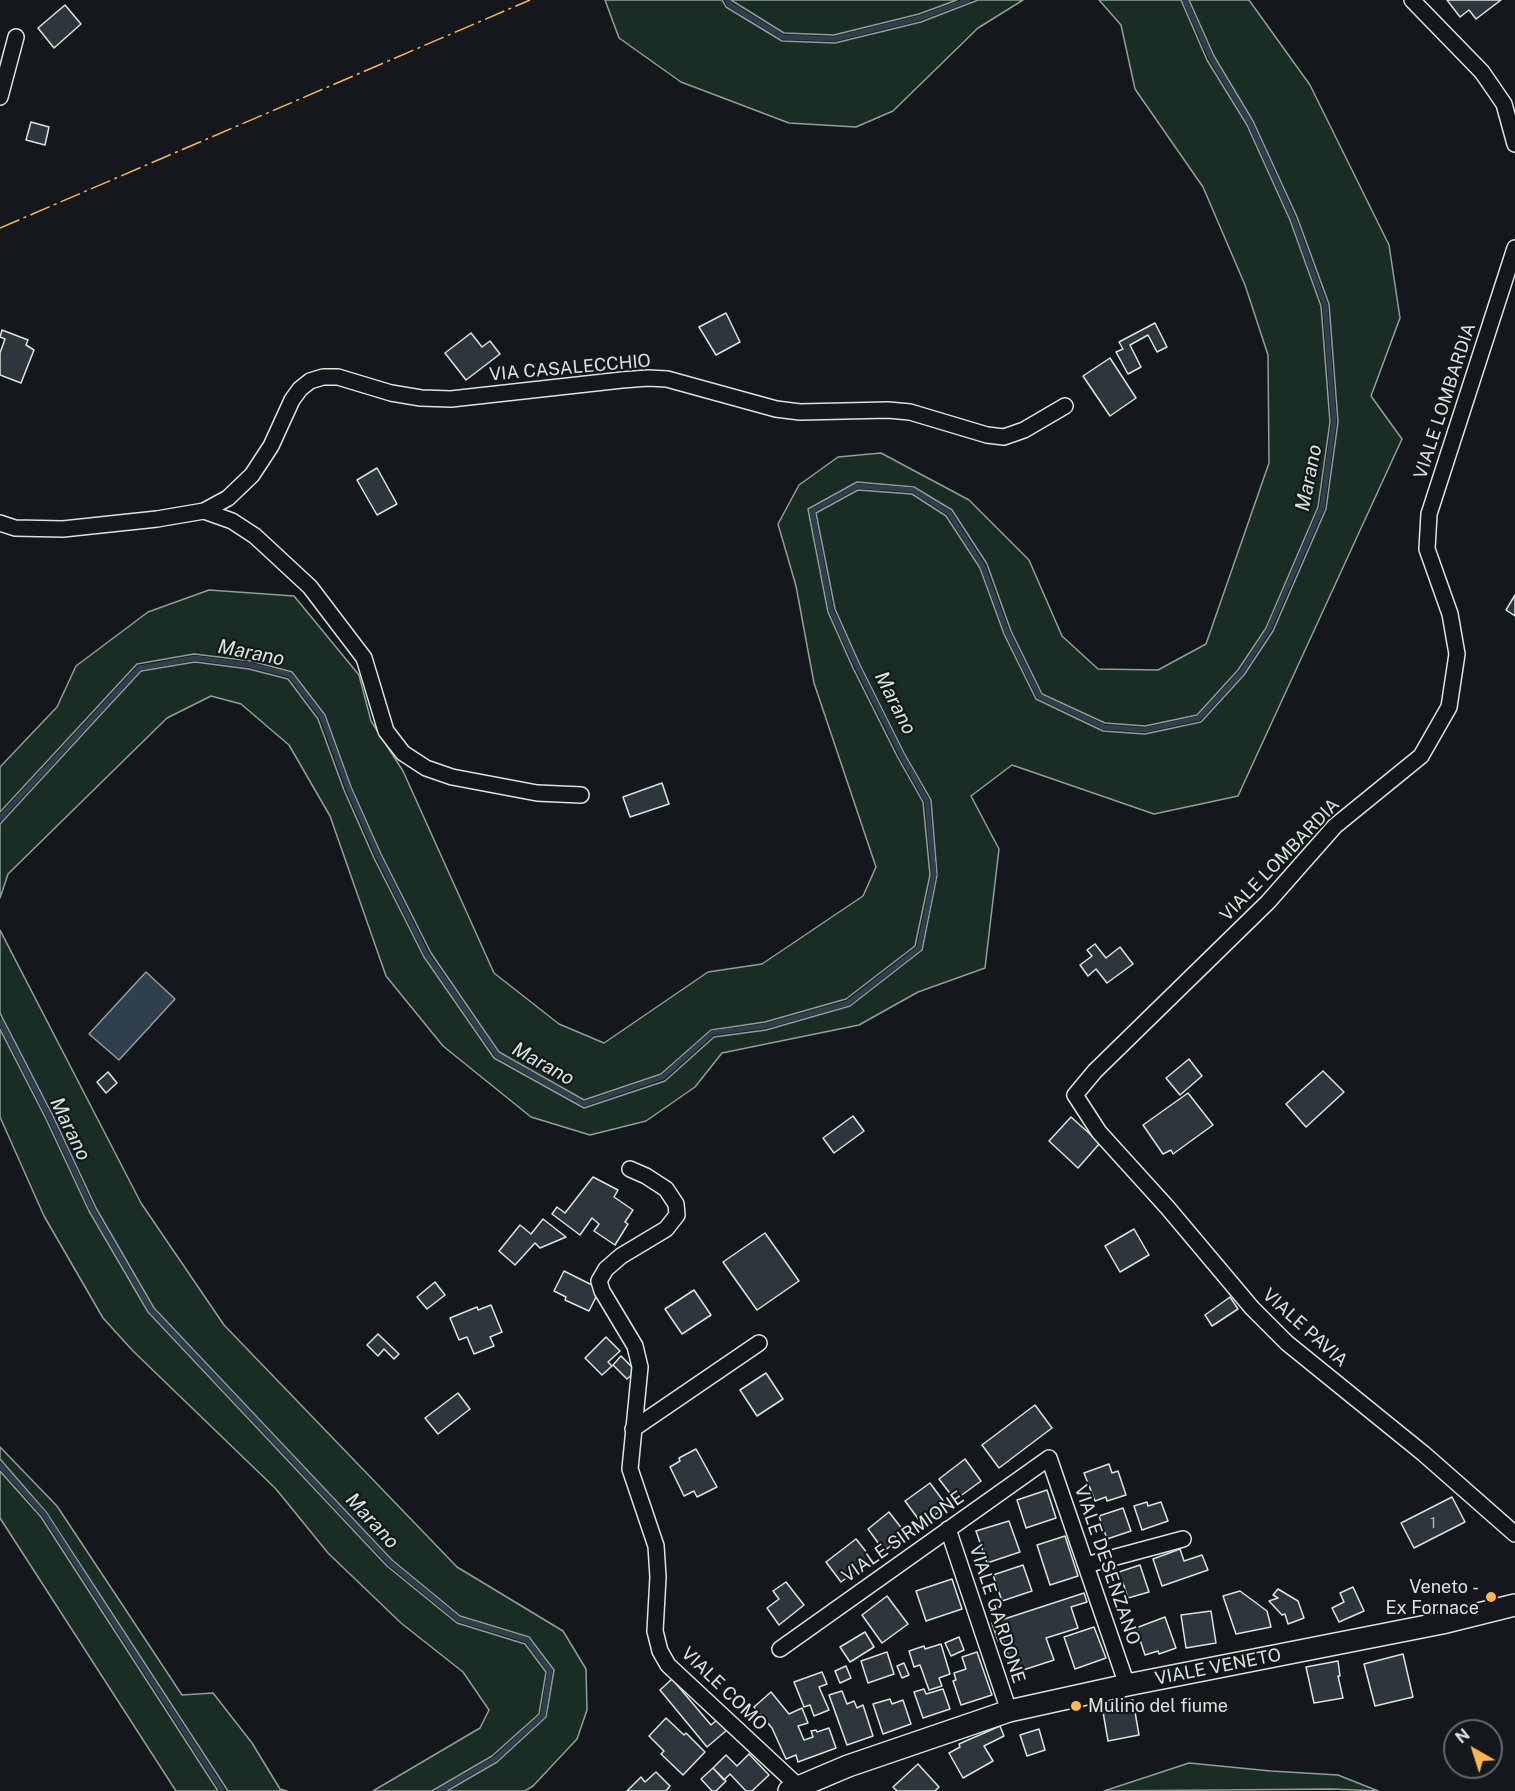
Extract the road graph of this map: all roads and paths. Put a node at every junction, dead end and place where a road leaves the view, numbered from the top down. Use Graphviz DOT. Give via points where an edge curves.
graph roads {
  1 [pos="1412,0"];
  2 [pos="16,37"];
  3 [pos="0,97"];
  4 [pos="1515,144"];
  5 [pos="1515,248"];
  6 [pos="1065,406"];
  7 [pos="204,511"];
  8 [pos="0,523"];
  9 [pos="581,795"];
  10 [pos="1075,1095"];
  11 [pos="630,1169"];
  12 [pos="759,1342"];
  13 [pos="633,1429"];
  14 [pos="1049,1458"];
  15 [pos="948,1529"];
  16 [pos="1515,1534"];
  17 [pos="1183,1539"];
  18 [pos="1086,1565"];
  19 [pos="1515,1605"];
  20 [pos="780,1649"];
  21 [pos="1127,1685"];
  22 [pos="1008,1711"];
  23 [pos="793,1788"];
  1 -- 4 [label="street" via="1482,72 1504,104"];
  2 -- 3 [label="street"];
  5 -- 10 [label="street, VIALE LOMBARDIA" via="1428,514 1427,549 1450,614 1457,654 1449,707 1421,756 1335,826 1268,902"];
  6 -- 7 [label="street, VIA CASALECCHIO" via="1004,437 910,412 776,409 667,379 622,380 451,399 391,393 323,376 310,381 292,400 271,446 252,475 228,498"];
  7 -- 8 [label="street, VIA CASALECCHIO" via="63,529 15,528"];
  7 -- 9 [label="street, VIA CASALECCHIO" via="232,521 255,536 310,587 364,658 386,731 403,753 426,768 452,777 537,793"];
  10 -- 16 [label="street, VIALE PAVIA" via="1099,1132 1287,1343"];
  11 -- 13 [label="street, VIALE COMO" via="666,1189 676,1204 677,1215 666,1229 621,1256 599,1281 635,1346 640,1367"];
  12 -- 13 [label="street"];
  13 -- 23 [label="street, VIALE COMO" via="630,1469 656,1546 655,1631 660,1651 668,1665"];
  14 -- 15 [label="street, VIALE SIRMIONE"];
  14 -- 18 [label="street, VIALE DESENZANO"];
  15 -- 20 [label="street, VIALE SIRMIONE"];
  15 -- 22 [label="street, VIALE GARDONE"];
  17 -- 18 [label="street"];
  18 -- 21 [label="street, VIALE DESENZANO"];
  19 -- 21 [label="main road, VIALE VENETO"];
  21 -- 22 [label="main road, VIALE VENETO"];
  22 -- 23 [label="main road, VIALE VENETO"];
}
